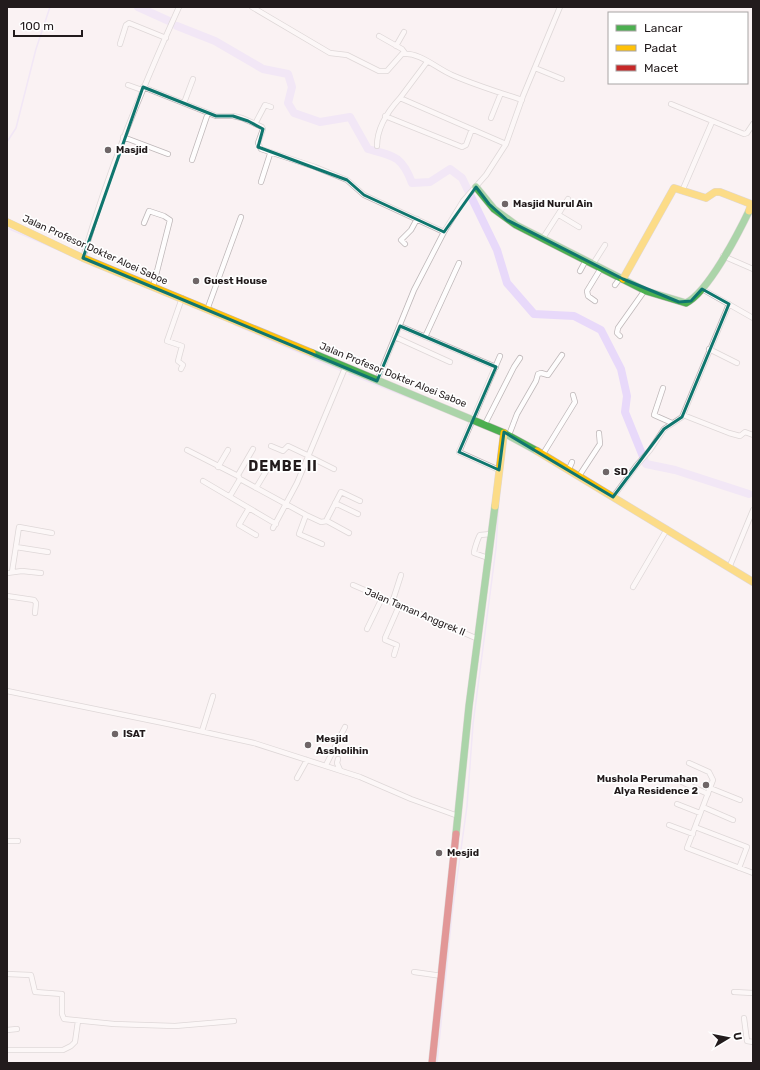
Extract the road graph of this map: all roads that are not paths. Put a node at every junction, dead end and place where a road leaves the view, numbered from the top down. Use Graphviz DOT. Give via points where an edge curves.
graph roads {
  1 [pos="179,7"];
  2 [pos="252,7"];
  3 [pos="560,7"];
  4 [pos="404,32"];
  5 [pos="379,36"];
  6 [pos="166,38"];
  7 [pos="120,44"];
  8 [pos="396,46"];
  9 [pos="405,53"];
  10 [pos="427,62"];
  11 [pos="535,68"];
  12 [pos="193,79"];
  13 [pos="562,79"];
  14 [pos="128,85"];
  15 [pos="143,89"];
  16 [pos="501,93"];
  17 [pos="400,98"];
  18 [pos="522,100"];
  19 [pos="184,103"];
  20 [pos="671,104"];
  21 [pos="271,106"];
  22 [pos="208,113"];
  23 [pos="385,116"];
  24 [pos="491,118"];
  25 [pos="712,122"];
  26 [pos="255,124"];
  27 [pos="753,124"];
  28 [pos="472,129"];
  29 [pos="124,137"];
  30 [pos="506,144"];
  31 [pos="377,146"];
  32 [pos="168,154"];
  33 [pos="270,154"];
  34 [pos="192,160"];
  35 [pos="261,182"];
  36 [pos="475,189"];
  37 [pos="683,189"];
  38 [pos="568,199"];
  39 [pos="559,215"];
  40 [pos="241,217"];
  41 [pos="417,220"];
  42 [pos="7,222"];
  43 [pos="144,223"];
  44 [pos="579,227"];
  45 [pos="444,232"];
  46 [pos="543,238"];
  47 [pos="405,244"];
  48 [pos="606,245"];
  49 [pos="723,256"];
  50 [pos="83,258"];
  51 [pos="590,262"];
  52 [pos="459,263"];
  53 [pos="601,268"];
  54 [pos="753,270"];
  55 [pos="580,271"];
  56 [pos="621,278"];
  57 [pos="615,285"];
  58 [pos="153,287"];
  59 [pos="702,289"];
  60 [pos="645,290"];
  61 [pos="182,298"];
  62 [pos="595,302"];
  63 [pos="729,304"];
  64 [pos="207,310"];
  65 [pos="753,318"];
  66 [pos="400,326"];
  67 [pos="620,336"];
  68 [pos="395,337"];
  69 [pos="425,337"];
  70 [pos="709,349"];
  71 [pos="562,355"];
  72 [pos="500,356"];
  73 [pos="520,358"];
  74 [pos="450,362"];
  75 [pos="737,363"];
  76 [pos="496,367"];
  77 [pos="345,368"];
  78 [pos="181,369"];
  79 [pos="377,381"];
  80 [pos="663,388"];
  81 [pos="573,395"];
  82 [pos="683,415"];
  83 [pos="472,419"];
  84 [pos="672,423"];
  85 [pos="485,424"];
  86 [pos="599,433"];
  87 [pos="507,434"];
  88 [pos="753,435"];
  89 [pos="271,446"];
  90 [pos="253,449"];
  91 [pos="187,450"];
  92 [pos="228,450"];
  93 [pos="543,454"];
  94 [pos="308,456"];
  95 [pos="218,467"];
  96 [pos="268,468"];
  97 [pos="334,469"];
  98 [pos="500,470"];
  99 [pos="579,476"];
  100 [pos="239,478"];
  101 [pos="203,481"];
  102 [pos="256,488"];
  103 [pos="230,496"];
  104 [pos="613,497"];
  105 [pos="360,501"];
  106 [pos="335,503"];
  107 [pos="285,505"];
  108 [pos="249,508"];
  109 [pos="753,510"];
  110 [pos="358,514"];
  111 [pos="306,516"];
  112 [pos="752,516"];
  113 [pos="326,521"];
  114 [pos="667,529"];
  115 [pos="52,532"];
  116 [pos="349,533"];
  117 [pos="491,534"];
  118 [pos="256,535"];
  119 [pos="322,544"];
  120 [pos="16,547"];
  121 [pos="48,552"];
  122 [pos="488,558"];
  123 [pos="729,568"];
  124 [pos="9,573"];
  125 [pos="41,573"];
  126 [pos="400,575"];
  127 [pos="753,582"];
  128 [pos="352,585"];
  129 [pos="633,587"];
  130 [pos="7,596"];
  131 [pos="382,598"];
  132 [pos="392,603"];
  133 [pos="399,606"];
  134 [pos="35,613"];
  135 [pos="367,629"];
  136 [pos="478,639"];
  137 [pos="394,656"];
  138 [pos="7,691"];
  139 [pos="213,696"];
  140 [pos="345,727"];
  141 [pos="202,731"];
  142 [pos="338,759"];
  143 [pos="307,760"];
  144 [pos="689,763"];
  145 [pos="326,765"];
  146 [pos="340,770"];
  147 [pos="297,778"];
  148 [pos="682,782"];
  149 [pos="710,788"];
  150 [pos="708,794"];
  151 [pos="740,800"];
  152 [pos="677,804"];
  153 [pos="703,807"];
  154 [pos="700,813"];
  155 [pos="458,816"];
  156 [pos="733,820"];
  157 [pos="669,825"];
  158 [pos="695,827"];
  159 [pos="693,834"];
  160 [pos="7,841"];
  161 [pos="18,841"];
  162 [pos="739,868"];
  163 [pos="753,873"];
  164 [pos="414,972"];
  165 [pos="7,974"];
  166 [pos="442,976"];
  167 [pos="734,992"];
  168 [pos="753,993"];
  169 [pos="744,1018"];
  170 [pos="78,1021"];
  171 [pos="234,1021"];
  172 [pos="17,1029"];
  173 [pos="7,1030"];
  174 [pos="753,1042"];
  175 [pos="7,1050"];
  176 [pos="432,1063"];
  1 -- 6 [label="street"];
  2 -- 9 [label="street" via="330,53 347,55 380,71 387,71 398,57"];
  3 -- 11 [label="street"];
  4 -- 8 [label="street"];
  5 -- 8 [label="street"];
  6 -- 7 [label="street" via="129,23"];
  6 -- 15 [label="street"];
  8 -- 9 [label="street"];
  9 -- 10 [label="street" via="416,55"];
  10 -- 16 [label="street" via="452,75"];
  10 -- 17 [label="street"];
  11 -- 13 [label="street"];
  11 -- 18 [label="street"];
  12 -- 19 [label="street"];
  14 -- 15 [label="street"];
  15 -- 19 [label="street"];
  15 -- 29 [label="street"];
  16 -- 18 [label="street"];
  16 -- 24 [label="street"];
  17 -- 23 [label="street"];
  17 -- 28 [label="street"];
  18 -- 30 [label="street"];
  19 -- 22 [label="street"];
  20 -- 25 [label="street"];
  21 -- 26 [label="street" via="264,105"];
  22 -- 26 [label="street" via="219,117 237,116"];
  22 -- 34 [label="street"];
  23 -- 28 [label="street" via="462,147 466,145"];
  23 -- 31 [label="street"];
  25 -- 27 [label="street" via="744,134"];
  25 -- 37 [label="street"];
  26 -- 33 [label="street" via="263,129 258,143 259,148"];
  28 -- 30 [label="street"];
  29 -- 32 [label="street"];
  29 -- 50 [label="street"];
  30 -- 36 [label="street" via="494,165"];
  33 -- 35 [label="street"];
  33 -- 41 [label="street" via="290,158 341,177 351,182 364,195"];
  36 -- 45 [label="street" via="463,201"];
  36 -- 46 [label="street" via="503,217"];
  37 -- 49 [label="street" via="706,198 720,192 751,204"];
  37 -- 56 [label="street" via="674,188"];
  38 -- 39 [label="street"];
  39 -- 44 [label="street"];
  39 -- 46 [label="street"];
  40 -- 64 [label="street"];
  41 -- 45 [label="street"];
  41 -- 47 [label="street" via="401,240"];
  42 -- 50 [label="street, Jalan Profesor Dokter Aloei Saboe"];
  43 -- 58 [label="street" via="149,211 170,220"];
  45 -- 66 [label="street" via="414,290"];
  46 -- 51 [label="street"];
  48 -- 51 [label="street"];
  49 -- 54 [label="street"];
  49 -- 59 [label="street"];
  50 -- 58 [label="street, Jalan Profesor Dokter Aloei Saboe"];
  51 -- 53 [label="street"];
  51 -- 55 [label="street"];
  52 -- 69 [label="street"];
  53 -- 56 [label="street"];
  53 -- 62 [label="street" via="587,291 588,296"];
  56 -- 57 [label="street"];
  56 -- 60 [label="street"];
  58 -- 61 [label="street, Jalan Profesor Dokter Aloei Saboe"];
  59 -- 60 [label="street" via="686,303"];
  59 -- 63 [label="street"];
  60 -- 67 [label="street" via="618,328"];
  61 -- 64 [label="street, Jalan Profesor Dokter Aloei Saboe"];
  61 -- 78 [label="street" via="167,341 182,346 178,361 183,365"];
  63 -- 65 [label="street"];
  63 -- 70 [label="street"];
  64 -- 77 [label="street, Jalan Profesor Dokter Aloei Saboe"];
  66 -- 68 [label="street"];
  66 -- 69 [label="street"];
  68 -- 74 [label="street"];
  68 -- 79 [label="street"];
  69 -- 76 [label="street"];
  70 -- 75 [label="street"];
  70 -- 82 [label="street"];
  71 -- 87 [label="street" via="548,375 538,374"];
  72 -- 76 [label="street"];
  73 -- 85 [label="street"];
  76 -- 83 [label="street"];
  77 -- 79 [label="street, Jalan Profesor Dokter Aloei Saboe"];
  77 -- 94 [label="street"];
  79 -- 83 [label="street, Jalan Profesor Dokter Aloei Saboe"];
  80 -- 84 [label="street" via="654,415"];
  81 -- 93 [label="street" via="575,402"];
  82 -- 84 [label="street"];
  82 -- 88 [label="street" via="739,436 745,432"];
  83 -- 85 [label="street, Jalan Profesor Dokter Aloei Saboe"];
  83 -- 98 [label="street" via="459,452"];
  84 -- 104 [label="street" via="664,429"];
  85 -- 87 [label="street, Jalan Profesor Dokter Aloei Saboe"];
  86 -- 99 [label="street" via="600,444"];
  87 -- 93 [label="street, Jalan Profesor Dokter Aloei Saboe"];
  87 -- 98 [label="street"];
  89 -- 94 [label="street" via="283,451 288,446"];
  90 -- 100 [label="street"];
  91 -- 95 [label="street"];
  92 -- 95 [label="street"];
  93 -- 99 [label="street, Jalan Profesor Dokter Aloei Saboe" via="570,466"];
  94 -- 97 [label="street"];
  94 -- 107 [label="street"];
  95 -- 100 [label="street"];
  96 -- 102 [label="street"];
  98 -- 117 [label="street"];
  99 -- 104 [label="street, Jalan Profesor Dokter Aloei Saboe"];
  100 -- 102 [label="street"];
  100 -- 103 [label="street"];
  101 -- 103 [label="street"];
  102 -- 107 [label="street"];
  103 -- 108 [label="street"];
  104 -- 114 [label="street, Jalan Profesor Dokter Aloei Saboe"];
  105 -- 106 [label="street" via="340,492"];
  106 -- 110 [label="street"];
  106 -- 113 [label="street"];
  107 -- 108 [label="street" via="274,526"];
  107 -- 111 [label="street"];
  108 -- 118 [label="street" via="239,525"];
  109 -- 112 [label="street"];
  111 -- 113 [label="street" via="321,522"];
  111 -- 119 [label="street" via="299,534"];
  112 -- 123 [label="street"];
  113 -- 116 [label="street"];
  114 -- 123 [label="street, Jalan Profesor Dokter Aloei Saboe"];
  114 -- 129 [label="street"];
  115 -- 120 [label="street" via="20,527"];
  117 -- 122 [label="street"];
  117 -- 122 [label="street" via="480,535 474,550 474,553"];
  120 -- 121 [label="street"];
  120 -- 124 [label="street"];
  122 -- 136 [label="street"];
  123 -- 127 [label="street, Jalan Profesor Dokter Aloei Saboe"];
  124 -- 125 [label="street"];
  126 -- 132 [label="street"];
  128 -- 131 [label="street, Jalan Taman Anggrek II"];
  130 -- 134 [label="street" via="34,600"];
  131 -- 132 [label="street, Jalan Taman Anggrek II"];
  131 -- 135 [label="street"];
  132 -- 133 [label="street, Jalan Taman Anggrek II"];
  133 -- 136 [label="street, Jalan Taman Anggrek II"];
  133 -- 137 [label="street" via="385,638 397,645"];
  136 -- 155 [label="street"];
  138 -- 141 [label="street"];
  139 -- 141 [label="street"];
  140 -- 145 [label="street"];
  141 -- 143 [label="street" via="254,743"];
  142 -- 146 [label="street"];
  143 -- 145 [label="street"];
  143 -- 147 [label="street"];
  144 -- 149 [label="street" via="709,772 713,780"];
  145 -- 146 [label="street"];
  146 -- 155 [label="street"];
  148 -- 150 [label="street"];
  149 -- 150 [label="street"];
  149 -- 151 [label="street"];
  150 -- 153 [label="street"];
  152 -- 154 [label="street"];
  153 -- 154 [label="street"];
  153 -- 156 [label="street"];
  154 -- 158 [label="street"];
  155 -- 166 [label="street"];
  157 -- 159 [label="street"];
  158 -- 159 [label="street"];
  158 -- 162 [label="street" via="747,847"];
  159 -- 162 [label="street" via="687,848"];
  160 -- 161 [label="street"];
  162 -- 163 [label="street"];
  164 -- 166 [label="street"];
  165 -- 170 [label="street" via="31,975 35,992 62,994 63,1018"];
  166 -- 176 [label="street"];
  167 -- 168 [label="street"];
  169 -- 174 [label="street" via="747,1041"];
  170 -- 171 [label="street" via="175,1026"];
  170 -- 175 [label="street" via="75,1042 68,1048"];
  172 -- 173 [label="street"];
}
